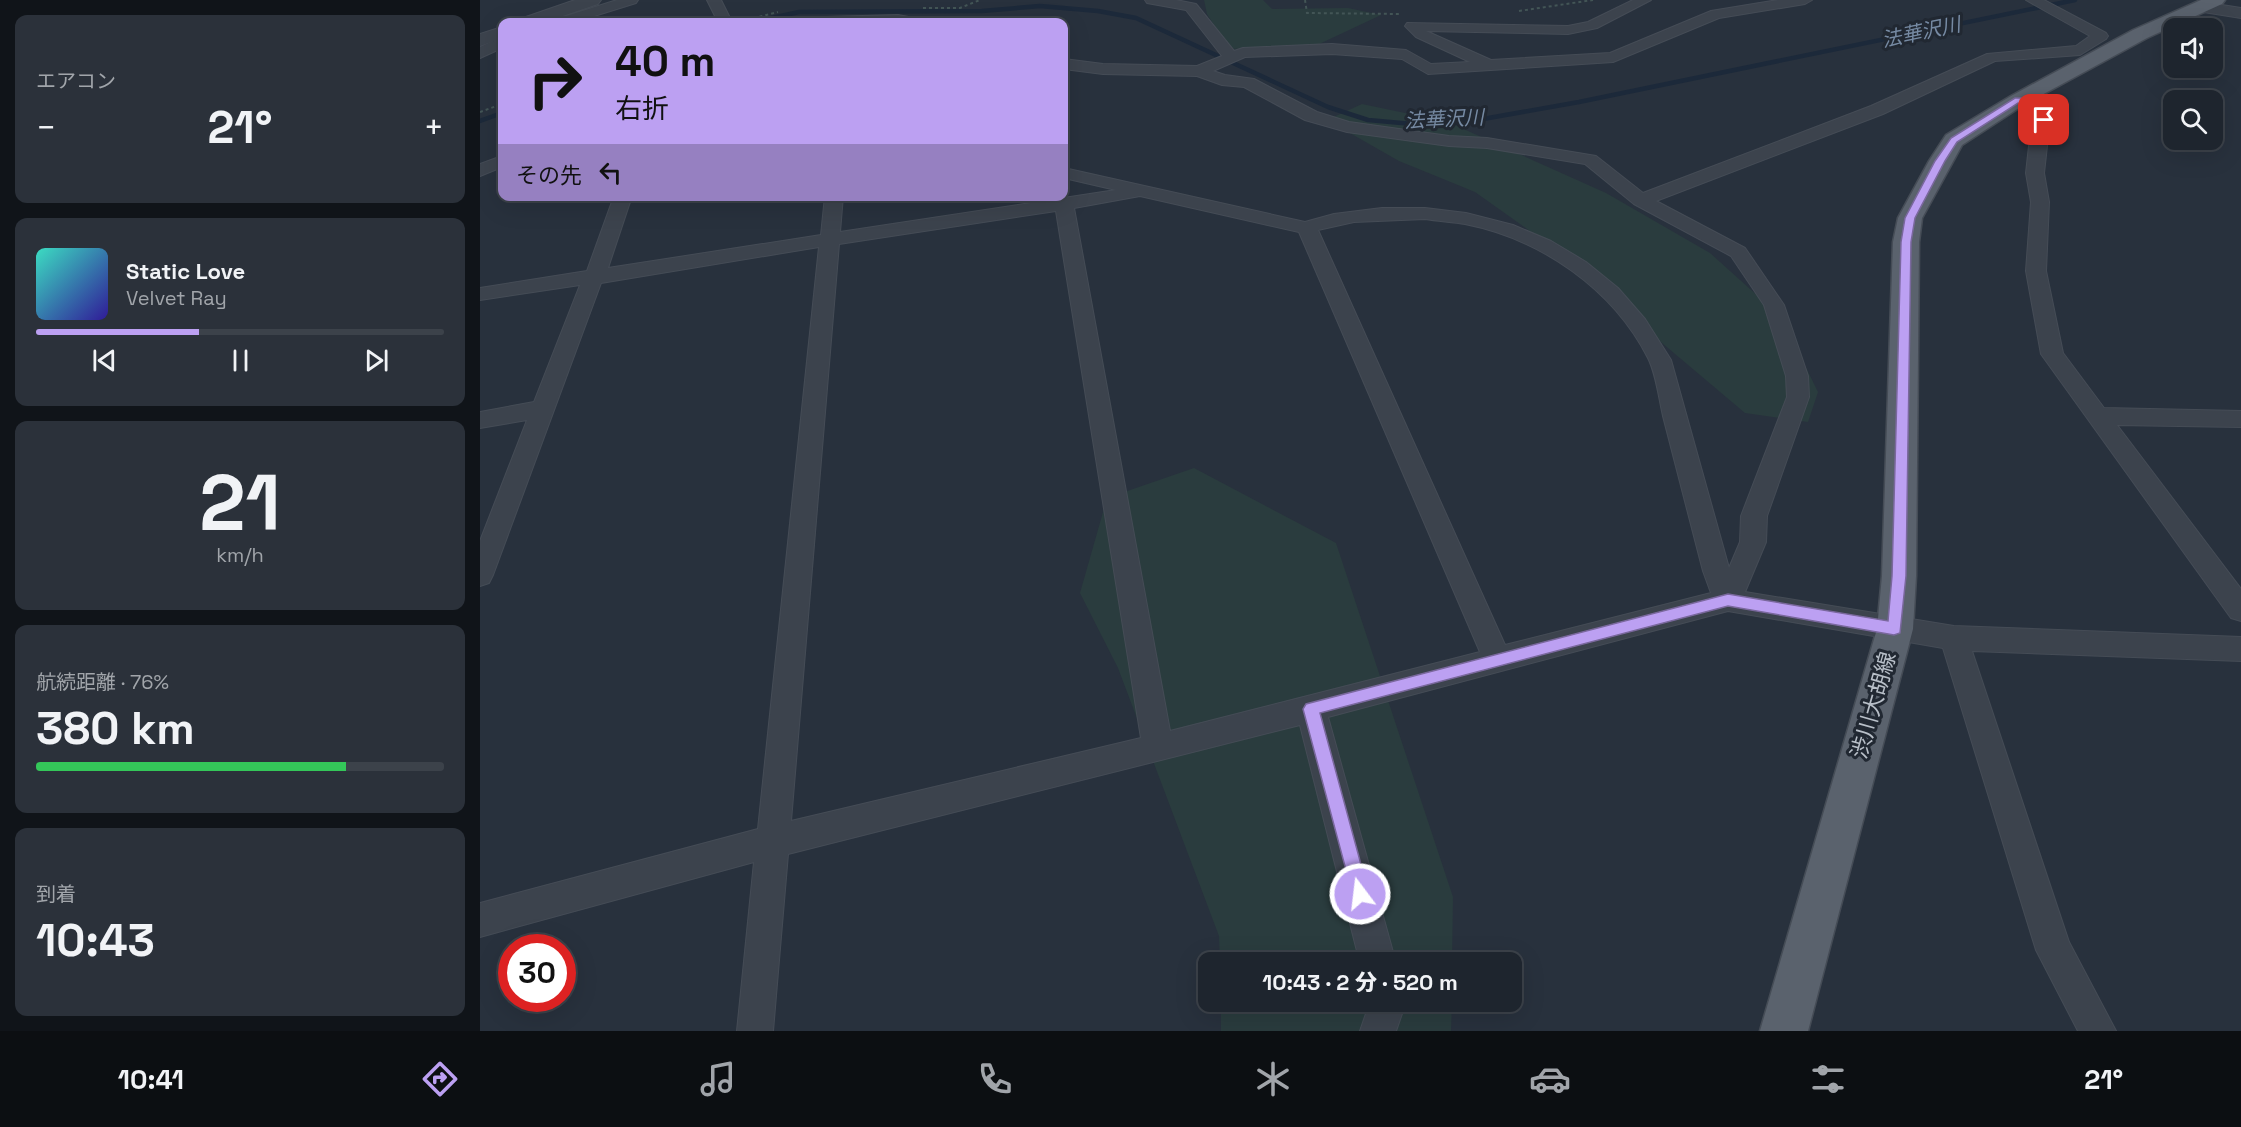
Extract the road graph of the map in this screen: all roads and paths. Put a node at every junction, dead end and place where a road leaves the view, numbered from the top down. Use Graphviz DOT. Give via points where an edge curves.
graph roads {
  1 [pos="592,0"];
  2 [pos="631,0"];
  3 [pos="714,0"];
  4 [pos="1152,0"];
  5 [pos="1644,0"];
  6 [pos="1805,0"];
  7 [pos="1624,4"];
  8 [pos="2041,4"];
  9 [pos="2209,4"];
  10 [pos="2241,13"];
  11 [pos="540,18"];
  12 [pos="575,18"];
  13 [pos="723,18"];
  14 [pos="498,33"];
  15 [pos="480,40"];
  16 [pos="498,44"];
  17 [pos="480,53"];
  18 [pos="2089,54"];
  19 [pos="1231,57"];
  20 [pos="1487,63"];
  21 [pos="1068,65"];
  22 [pos="1199,71"];
  23 [pos="2018,100"];
  24 [pos="498,105"];
  25 [pos="480,112"];
  26 [pos="498,164"];
  27 [pos="480,171"];
  28 [pos="1068,174"];
  29 [pos="1142,191"];
  30 [pos="1641,200"];
  31 [pos="621,201"];
  32 [pos="833,201"];
  33 [pos="1064,205"];
  34 [pos="1307,228"];
  35 [pos="829,241"];
  36 [pos="594,278"];
  37 [pos="480,294"];
  38 [pos="543,409"];
  39 [pos="2100,416"];
  40 [pos="2241,419"];
  41 [pos="480,420"];
  42 [pos="480,575"];
  43 [pos="1728,600"];
  44 [pos="2241,610"];
  45 [pos="1894,629"];
  46 [pos="1954,638"];
  47 [pos="2241,649"];
  48 [pos="1498,661"];
  49 [pos="1311,709"];
  50 [pos="1158,748"];
  51 [pos="774,841"];
  52 [pos="480,920"];
  53 [pos="1375,952"];
  54 [pos="1385,1012"];
  55 [pos="755,1031"];
  56 [pos="1378,1031"];
  57 [pos="1784,1031"];
  58 [pos="2098,1031"];
  1 -- 11 [label="street"];
  2 -- 12 [label="street"];
  3 -- 13 [label="street"];
  4 -- 19 [label="street" via="1191,7"];
  5 -- 7 [label="street"];
  6 -- 20 [label="street" via="1716,14 1613,57"];
  7 -- 20 [label="street" via="1592,25 1568,30 1412,26 1421,34"];
  8 -- 18 [label="street" via="2101,36"];
  9 -- 10 [label="street"];
  9 -- 18 [label="main road, 渋川大胡線"];
  14 -- 15 [label="street"];
  16 -- 17 [label="street"];
  18 -- 23 [label="main road, 渋川大胡線"];
  18 -- 30 [label="street" via="1992,57 1877,110"];
  19 -- 20 [label="street" via="1243,52 1357,50 1406,55 1428,69"];
  19 -- 22 [label="street"];
  21 -- 22 [label="street"];
  22 -- 30 [label="street" via="1222,80 1248,82 1311,116 1347,127 1590,160"];
  23 -- 39 [label="street" via="2042,112 2044,120 2035,172 2040,202 2036,271 2052,354"];
  23 -- 45 [label="main road, 渋川大胡線" via="1954,140 1910,218 1906,242 1899,576"];
  24 -- 25 [label="path"];
  26 -- 27 [label="street"];
  28 -- 29 [label="street"];
  29 -- 33 [label="street"];
  29 -- 34 [label="street"];
  30 -- 43 [label="street" via="1738,252 1774,305 1797,376 1798,397 1754,516 1753,542"];
  31 -- 36 [label="street"];
  32 -- 35 [label="street"];
  33 -- 35 [label="street"];
  33 -- 50 [label="street"];
  34 -- 43 [label="street" via="1370,215 1461,217 1532,238 1572,261 1609,291 1646,333 1660,360 1716,571"];
  34 -- 48 [label="street"];
  35 -- 36 [label="street"];
  35 -- 51 [label="street"];
  36 -- 37 [label="street"];
  36 -- 38 [label="street"];
  38 -- 41 [label="street"];
  38 -- 42 [label="street"];
  39 -- 40 [label="street"];
  39 -- 44 [label="street"];
  43 -- 45 [label="street"];
  43 -- 48 [label="street"];
  45 -- 46 [label="street"];
  45 -- 57 [label="main road, 渋川大胡線"];
  46 -- 47 [label="street"];
  46 -- 58 [label="street" via="2054,950"];
  48 -- 49 [label="street"];
  49 -- 50 [label="street"];
  49 -- 53 [label="street"];
  50 -- 51 [label="street"];
  51 -- 52 [label="street"];
  51 -- 55 [label="street"];
  54 -- 56 [label="street"];
}
